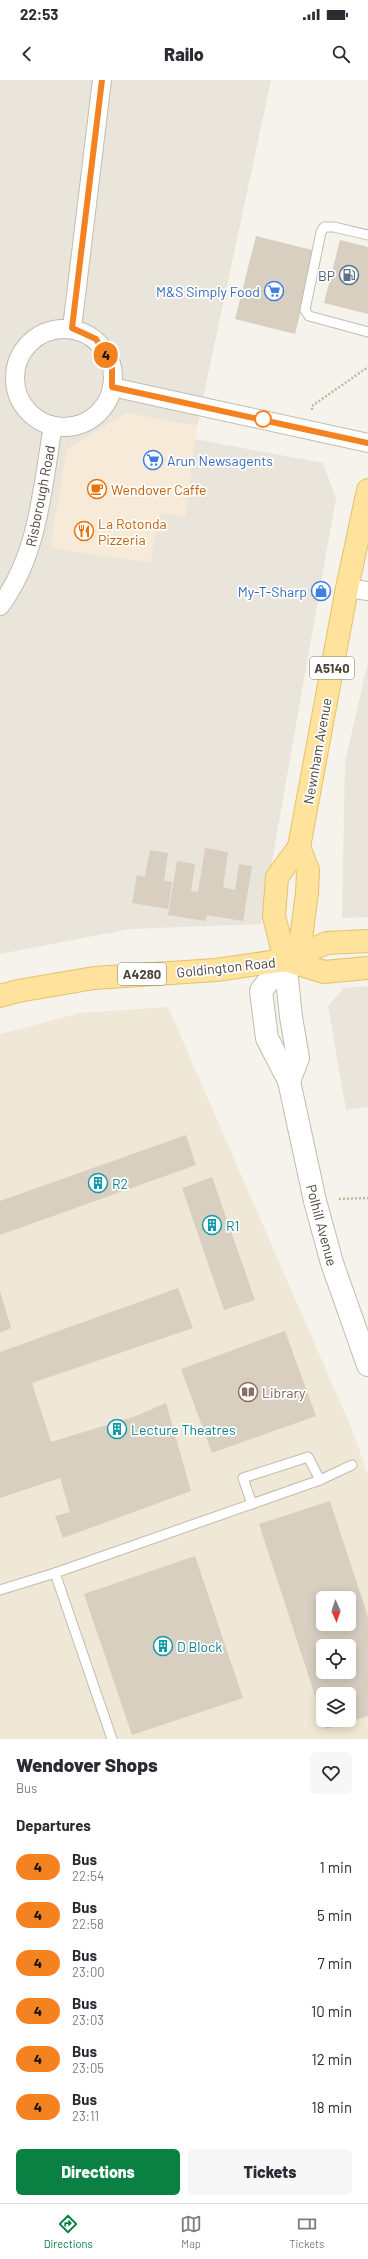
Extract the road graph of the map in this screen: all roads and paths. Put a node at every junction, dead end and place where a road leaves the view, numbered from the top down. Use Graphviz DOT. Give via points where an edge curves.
graph roads {
  1 [pos="102,80"];
  2 [pos="368,235"];
  3 [pos="72,328"];
  4 [pos="368,332"];
  5 [pos="368,367"];
  6 [pos="7,368"];
  7 [pos="112,387"];
  8 [pos="312,406"];
  9 [pos="53,426"];
  10 [pos="368,443"];
  11 [pos="368,490"];
  12 [pos="358,590"];
  13 [pos="0,606"];
  14 [pos="299,847"];
  15 [pos="368,941"];
  16 [pos="285,960"];
  17 [pos="368,968"];
  18 [pos="0,996"];
  19 [pos="368,1198"];
  20 [pos="315,1201"];
  21 [pos="368,1365"];
  22 [pos="352,1465"];
  23 [pos="320,1480"];
  24 [pos="252,1504"];
  25 [pos="55,1573"];
  26 [pos="0,1590"];
  27 [pos="112,1739"];
  1 -- 3 [label="street"];
  2 -- 4 [label="lane" via="334,227 324,228 321,232 305,310 309,316"];
  3 -- 6 [label="street" via="47,331 26,345"];
  3 -- 7 [label="street" via="96,339 112,365"];
  5 -- 8 [label="path"];
  6 -- 9 [label="street" via="29,414"];
  7 -- 9 [label="street" via="98,414 78,425"];
  7 -- 10 [label="street"];
  9 -- 13 [label="street, Risborough Road" via="33,540 23,568"];
  11 -- 12 [label="main road, Newnham Avenue / A5140"];
  12 -- 14 [label="main road, Newnham Avenue / A5140"];
  14 -- 16 [label="main road" via="308,870 307,893 301,938"];
  14 -- 16 [label="main road" via="277,877 274,916"];
  15 -- 16 [label="main road, Goldington Road / A4280" via="327,943"];
  16 -- 17 [label="main road, Goldington Road" via="324,972"];
  16 -- 18 [label="main road, Goldington Road / A4280" via="216,970 94,978"];
  16 -- 20 [label="street, Polhill Avenue" via="261,991 267,1038 289,1081"];
  19 -- 20 [label="path"];
  20 -- 21 [label="street, Polhill Avenue" via="332,1263"];
  22 -- 23 [label="lane"];
  23 -- 24 [label="lane"];
  23 -- 24 [label="lane" via="308,1457 243,1478"];
  24 -- 25 [label="lane"];
  25 -- 26 [label="lane"];
  25 -- 27 [label="lane"];
}
